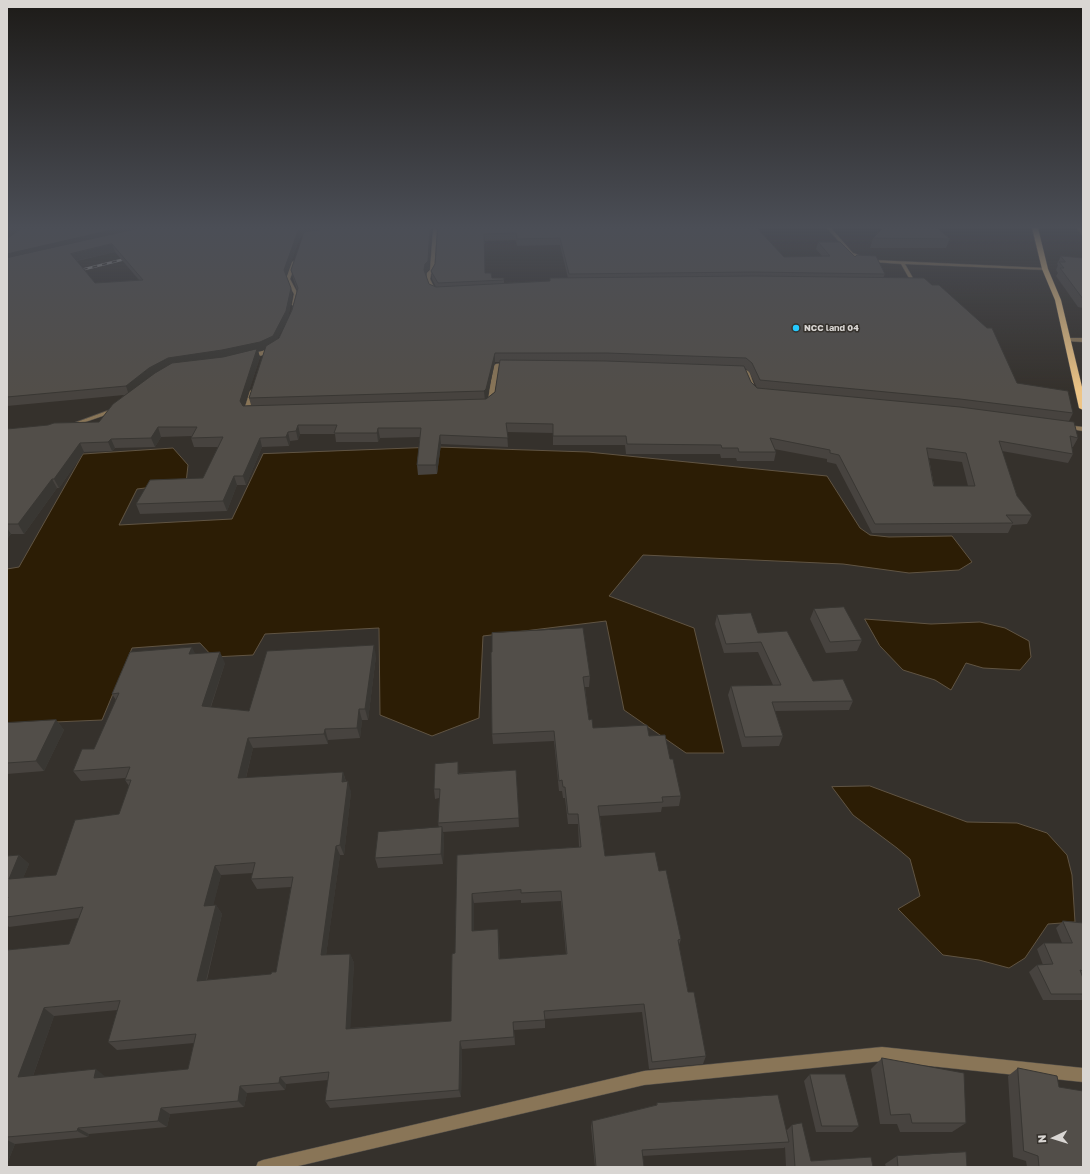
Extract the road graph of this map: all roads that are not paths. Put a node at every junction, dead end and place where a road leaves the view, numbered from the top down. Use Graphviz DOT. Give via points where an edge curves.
graph roads {
  1 [pos="290,283"];
  2 [pos="430,283"];
  3 [pos="908,283"];
  4 [pos="1051,283"];
  5 [pos="899,284"];
  6 [pos="444,293"];
  7 [pos="292,311"];
  8 [pos="1068,340"];
  9 [pos="1083,340"];
  10 [pos="278,346"];
  11 [pos="265,353"];
  12 [pos="245,358"];
  13 [pos="262,360"];
  14 [pos="514,365"];
  15 [pos="728,370"];
  16 [pos="256,382"];
  17 [pos="755,393"];
  18 [pos="123,404"];
  19 [pos="486,404"];
  20 [pos="1083,408"];
  21 [pos="260,412"];
  22 [pos="1061,426"];
  23 [pos="66,427"];
  24 [pos="1083,429"];
  25 [pos="1083,1075"];
  26 [pos="263,1167"];
  1 -- 7 [label="street" via="296,294"];
  2 -- 6 [label="street" via="434,293"];
  3 -- 5 [label="street"];
  4 -- 8 [label="highway"];
  8 -- 9 [label="street"];
  8 -- 20 [label="highway"];
  10 -- 11 [label="street"];
  11 -- 12 [label="street"];
  11 -- 13 [label="street"];
  14 -- 19 [label="street" via="496,366 491,401"];
  15 -- 17 [label="street" via="747,372 752,391"];
  16 -- 21 [label="street" via="247,410"];
  18 -- 23 [label="street" via="107,413"];
  22 -- 24 [label="street"];
  25 -- 26 [label="street" via="882,1054 644,1078"];
}
